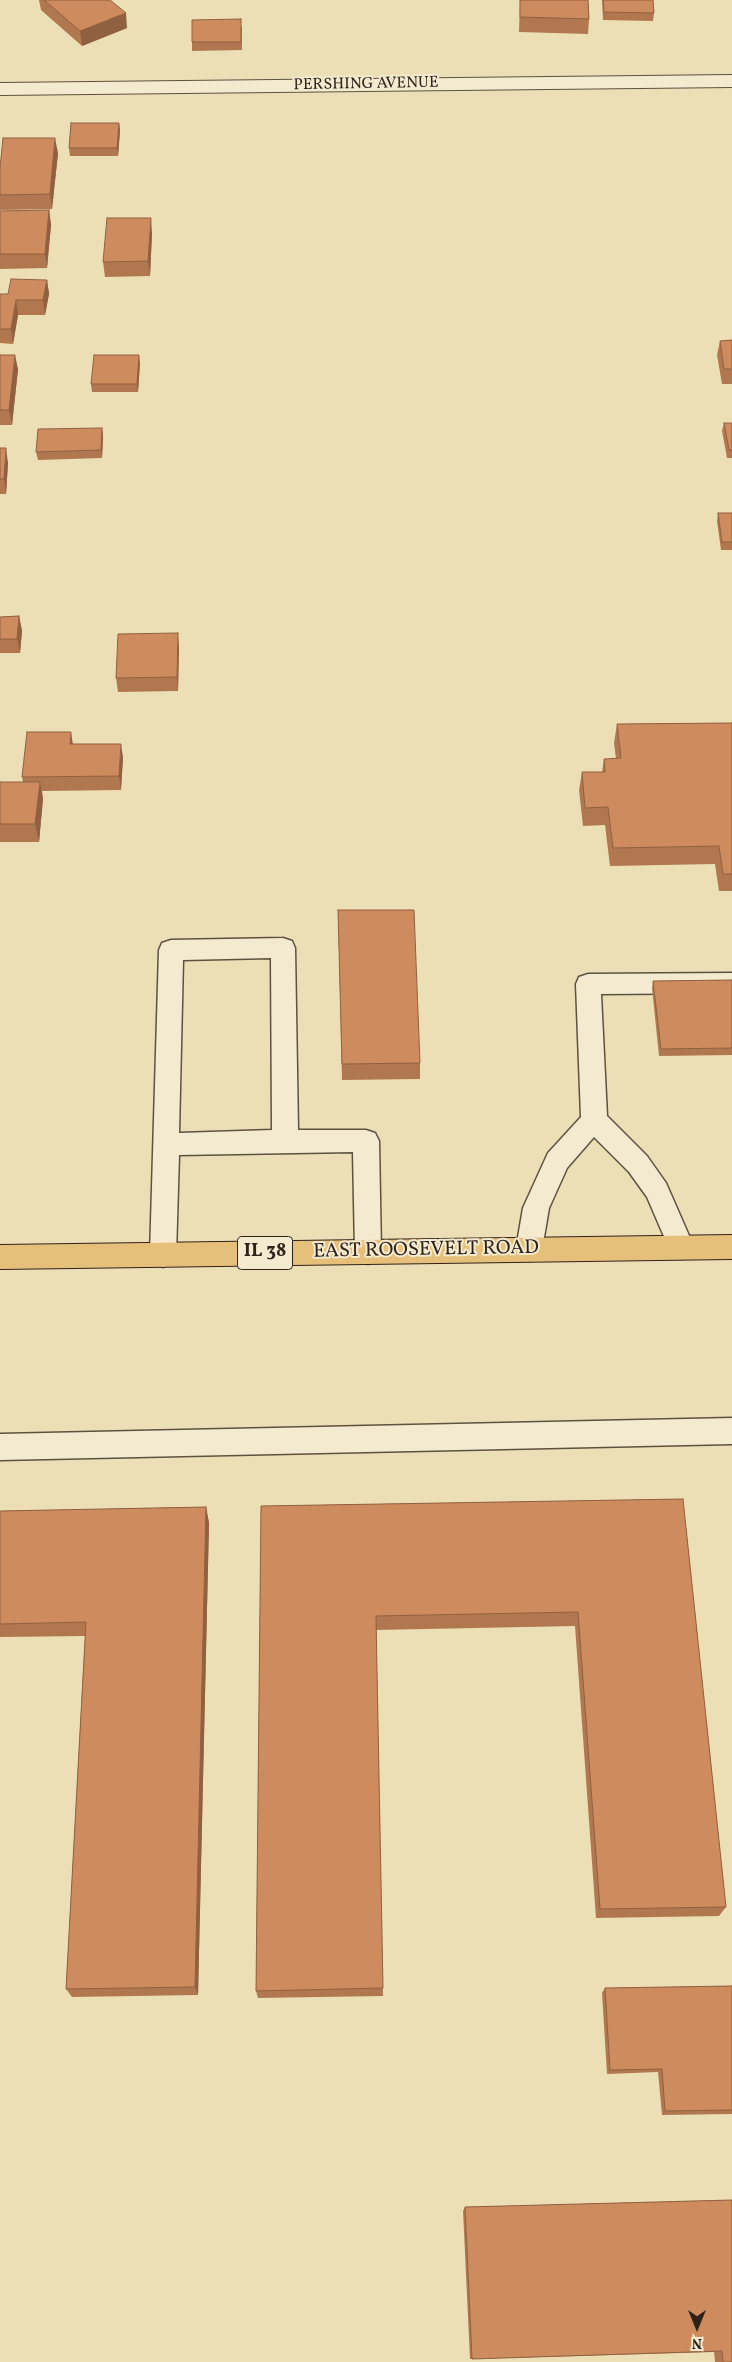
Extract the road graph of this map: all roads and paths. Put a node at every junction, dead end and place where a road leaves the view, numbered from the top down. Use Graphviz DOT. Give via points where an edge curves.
graph roads {
  1 [pos="732,82"];
  2 [pos="0,89"];
  3 [pos="732,983"];
  4 [pos="594,1120"];
  5 [pos="285,1142"];
  6 [pos="166,1144"];
  7 [pos="681,1247"];
  8 [pos="732,1247"];
  9 [pos="529,1249"];
  10 [pos="368,1252"];
  11 [pos="163,1255"];
  12 [pos="0,1257"];
  13 [pos="732,1431"];
  14 [pos="0,1447"];
  1 -- 2 [label="street, PERSHING AVENUE"];
  3 -- 4 [label="lane" via="588,984"];
  4 -- 7 [label="lane" via="638,1164 657,1191"];
  4 -- 9 [label="lane" via="557,1161 536,1208"];
  5 -- 6 [label="lane"];
  5 -- 6 [label="lane" via="282,948 172,950"];
  5 -- 10 [label="lane" via="366,1142"];
  6 -- 11 [label="lane"];
  7 -- 8 [label="main road, EAST ROOSEVELT ROAD / IL 38"];
  7 -- 9 [label="main road, EAST ROOSEVELT ROAD / IL 38"];
  9 -- 10 [label="main road, EAST ROOSEVELT ROAD / IL 38"];
  10 -- 11 [label="main road, EAST ROOSEVELT ROAD / IL 38"];
  11 -- 12 [label="main road, EAST ROOSEVELT ROAD / IL 38"];
  13 -- 14 [label="lane"];
}
